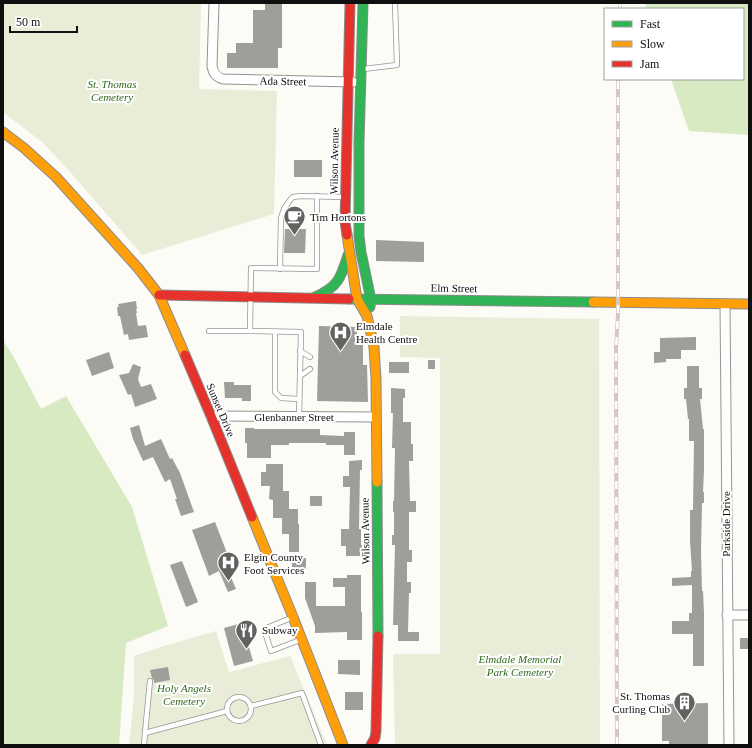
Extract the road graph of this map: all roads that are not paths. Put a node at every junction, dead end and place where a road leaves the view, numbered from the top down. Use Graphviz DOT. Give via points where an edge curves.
graph roads {
  1 [pos="214,3"];
  2 [pos="350,3"];
  3 [pos="363,3"];
  4 [pos="395,3"];
  5 [pos="361,69"];
  6 [pos="348,82"];
  7 [pos="361,82"];
  8 [pos="3,132"];
  9 [pos="346,143"];
  10 [pos="359,143"];
  11 [pos="317,196"];
  12 [pos="346,197"];
  13 [pos="349,252"];
  14 [pos="280,269"];
  15 [pos="159,295"];
  16 [pos="251,297"];
  17 [pos="312,298"];
  18 [pos="357,299"];
  19 [pos="371,300"];
  20 [pos="724,304"];
  21 [pos="749,304"];
  22 [pos="367,316"];
  23 [pos="209,331"];
  24 [pos="250,331"];
  25 [pos="275,332"];
  26 [pos="300,351"];
  27 [pos="310,357"];
  28 [pos="310,369"];
  29 [pos="300,376"];
  30 [pos="299,399"];
  31 [pos="212,416"];
  32 [pos="299,417"];
  33 [pos="376,417"];
  34 [pos="727,615"];
  35 [pos="749,615"];
  36 [pos="293,617"];
  37 [pos="302,640"];
  38 [pos="150,680"];
  39 [pos="251,706"];
  40 [pos="227,711"];
  41 [pos="145,733"];
  42 [pos="144,745"];
  43 [pos="321,745"];
  44 [pos="343,745"];
  45 [pos="371,745"];
  46 [pos="729,745"];
  1 -- 6 [label="street, Ada Street" via="212,66 219,78"];
  2 -- 6 [label="main road, Wilson Avenue"];
  3 -- 5 [label="main road, Wilson Avenue"];
  4 -- 5 [label="lane" via="397,65"];
  5 -- 7 [label="main road, Wilson Avenue"];
  6 -- 7 [label="street, Ada Street"];
  6 -- 9 [label="main road, Wilson Avenue"];
  7 -- 10 [label="main road, Wilson Avenue"];
  8 -- 15 [label="main road, Sunset Drive" via="56,177"];
  9 -- 10 [label="main road"];
  9 -- 12 [label="main road, Wilson Avenue"];
  10 -- 19 [label="main road, Wilson Avenue" via="359,236"];
  11 -- 12 [label="lane"];
  11 -- 14 [label="lane" via="293,197 284,209 281,218"];
  11 -- 14 [label="lane" via="317,269"];
  12 -- 13 [label="main road, Wilson Avenue" via="345,222"];
  13 -- 17 [label="main road" via="336,284 328,291"];
  13 -- 18 [label="main road, Wilson Avenue"];
  14 -- 16 [label="lane" via="252,268"];
  15 -- 16 [label="main road, Elm Street"];
  15 -- 31 [label="main road, Sunset Drive"];
  16 -- 17 [label="main road, Elm Street"];
  16 -- 24 [label="lane"];
  17 -- 18 [label="main road, Elm Street"];
  18 -- 19 [label="main road, Elm Street"];
  18 -- 22 [label="main road, Wilson Avenue"];
  19 -- 20 [label="main road, Elm Street"];
  19 -- 22 [label="main road, Wilson Avenue"];
  20 -- 21 [label="main road, Elm Street"];
  20 -- 34 [label="street, Parkside Drive"];
  22 -- 33 [label="main road, Wilson Avenue" via="374,347"];
  23 -- 24 [label="lane"];
  24 -- 25 [label="lane"];
  25 -- 26 [label="lane" via="301,332"];
  25 -- 30 [label="lane" via="275,392 281,398"];
  26 -- 27 [label="lane"];
  26 -- 29 [label="lane"];
  28 -- 29 [label="lane"];
  29 -- 30 [label="lane"];
  30 -- 32 [label="lane"];
  31 -- 32 [label="street, Glenbanner Street"];
  31 -- 36 [label="main road, Sunset Drive"];
  32 -- 33 [label="street, Glenbanner Street"];
  33 -- 45 [label="main road, Wilson Avenue" via="378,653 376,731"];
  34 -- 35 [label="street"];
  34 -- 46 [label="street, Parkside Drive"];
  36 -- 37 [label="main road, Sunset Drive"];
  36 -- 37 [label="lane" via="264,629 271,651"];
  37 -- 44 [label="main road, Sunset Drive"];
  38 -- 41 [label="lane"];
  39 -- 40 [label="lane" via="246,699 238,696 230,700"];
  39 -- 40 [label="lane" via="250,714 244,720 236,721"];
  39 -- 43 [label="lane" via="302,693"];
  40 -- 41 [label="lane"];
  41 -- 42 [label="lane"];
}
